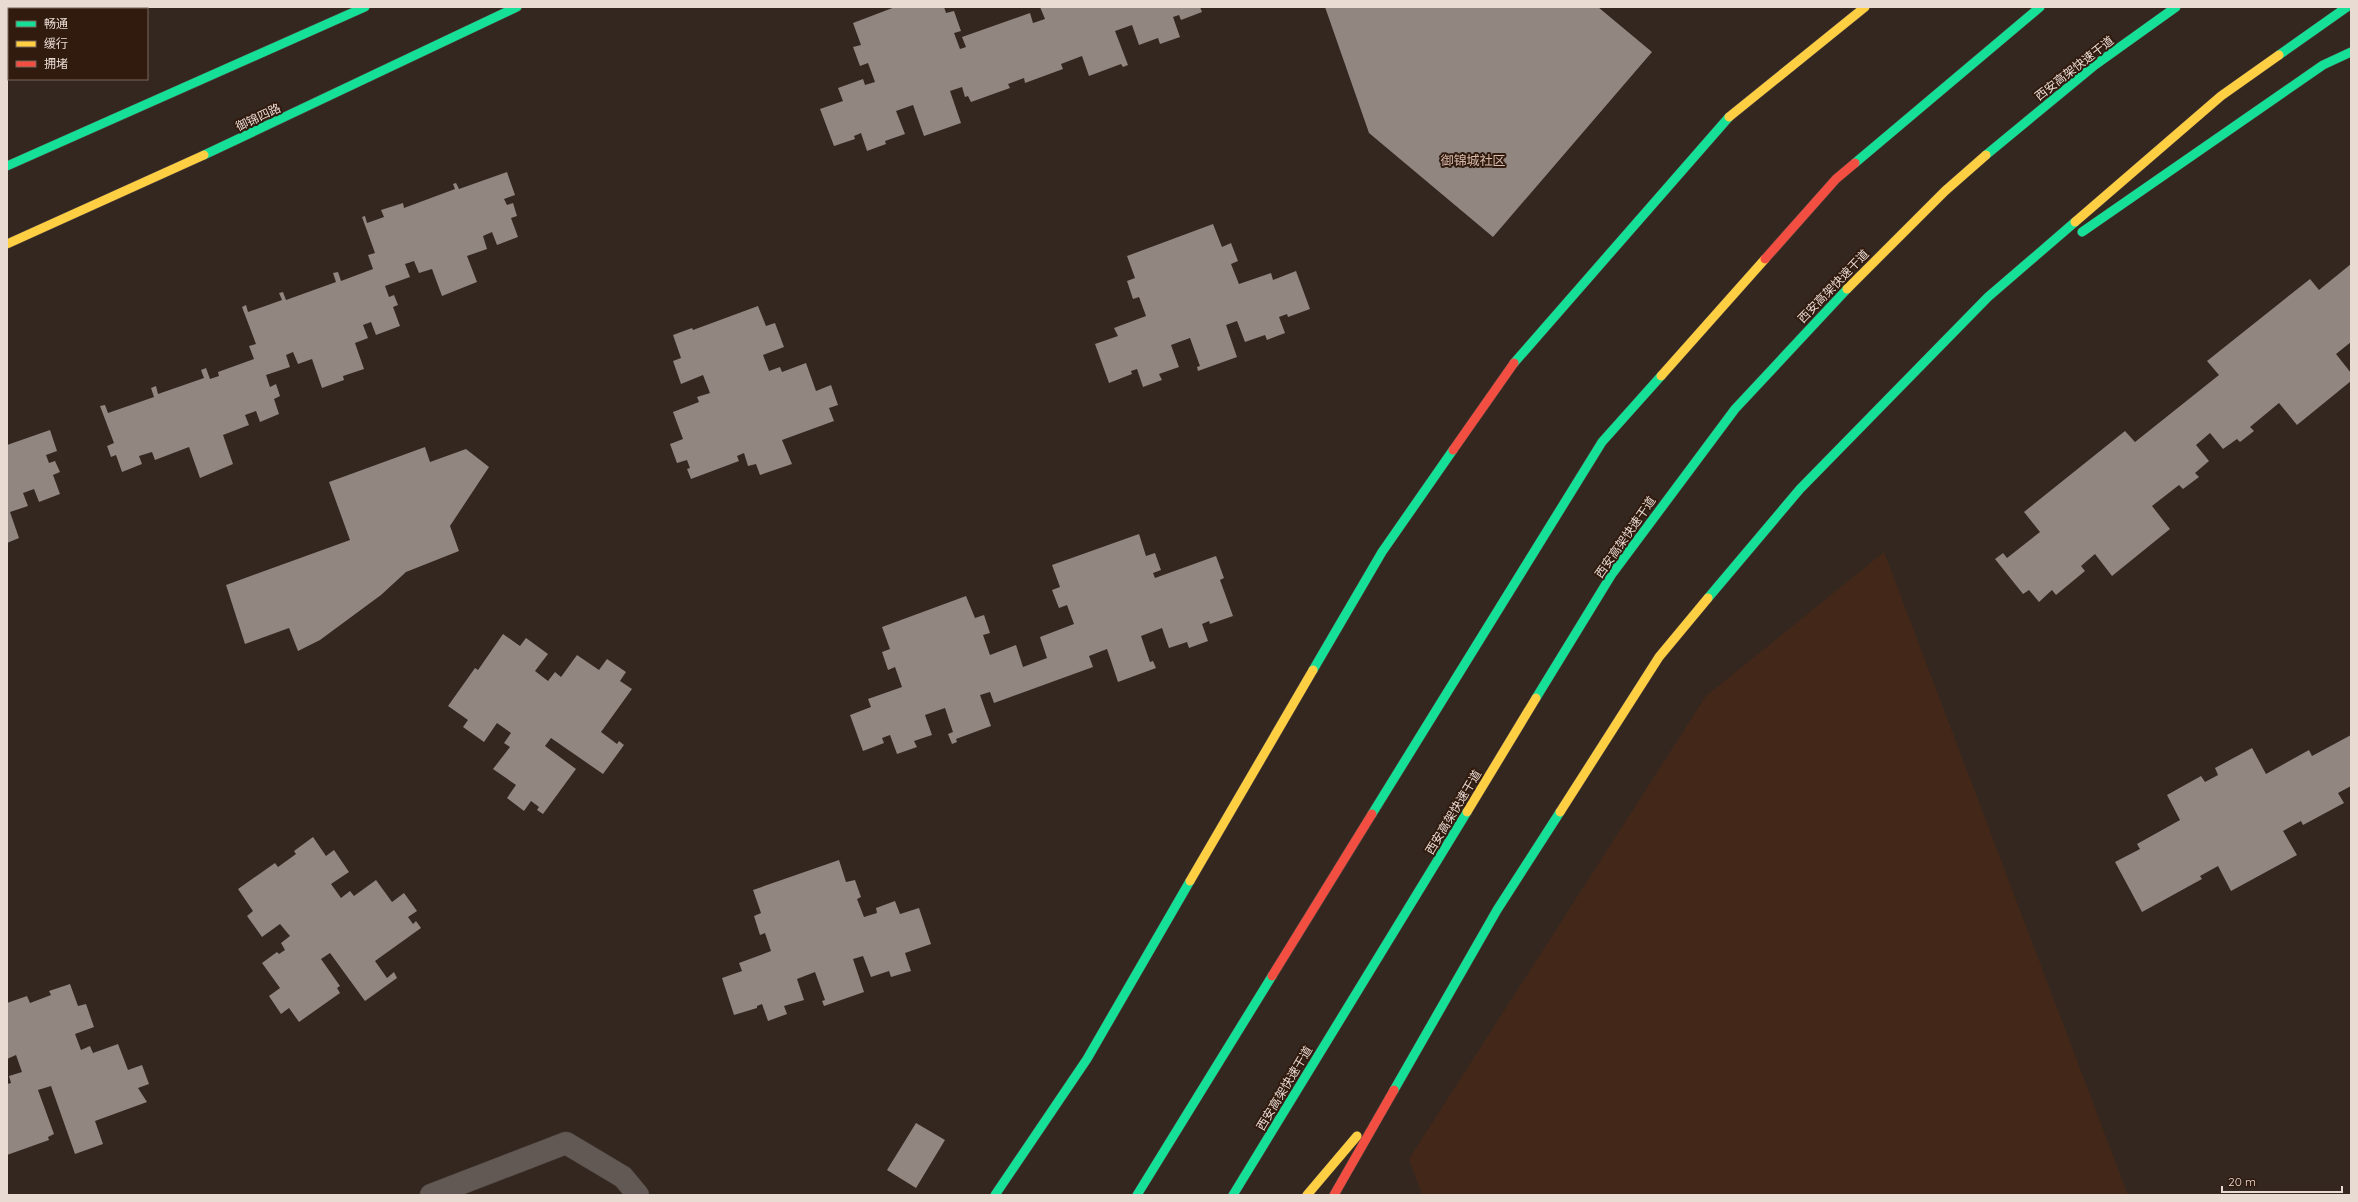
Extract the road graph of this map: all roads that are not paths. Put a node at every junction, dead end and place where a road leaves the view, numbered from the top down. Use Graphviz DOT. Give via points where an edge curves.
graph roads {
  1 [pos="365,7"];
  2 [pos="517,7"];
  3 [pos="1866,7"];
  4 [pos="2040,7"];
  5 [pos="2176,7"];
  6 [pos="2347,7"];
  7 [pos="2351,52"];
  8 [pos="7,166"];
  9 [pos="7,244"];
  10 [pos="1988,297"];
  11 [pos="1392,1095"];
  12 [pos="431,1195"];
  13 [pos="638,1195"];
  14 [pos="995,1195"];
  15 [pos="1136,1195"];
  16 [pos="1233,1195"];
  17 [pos="1307,1195"];
  18 [pos="1334,1195"];
  1 -- 8 [label="main road"];
  2 -- 9 [label="main road, 御锦四路" via="270,125"];
  3 -- 14 [label="main road" via="1722,123 1517,358 1382,552 1087,1059"];
  4 -- 15 [label="main road" via="1836,178 1602,442"];
  5 -- 16 [label="main road, 西安高架快速干道" via="2094,65 2001,141 1945,191 1865,270 1735,409 1612,574"];
  6 -- 10 [label="main road" via="2221,96"];
  7 -- 10 [label="main road" via="2323,65"];
  10 -- 11 [label="main road" via="1800,489 1659,657 1497,910"];
  11 -- 17 [label="main road"];
  11 -- 18 [label="main road"];
  12 -- 13 [label="street" via="566,1143 623,1177"];
}
